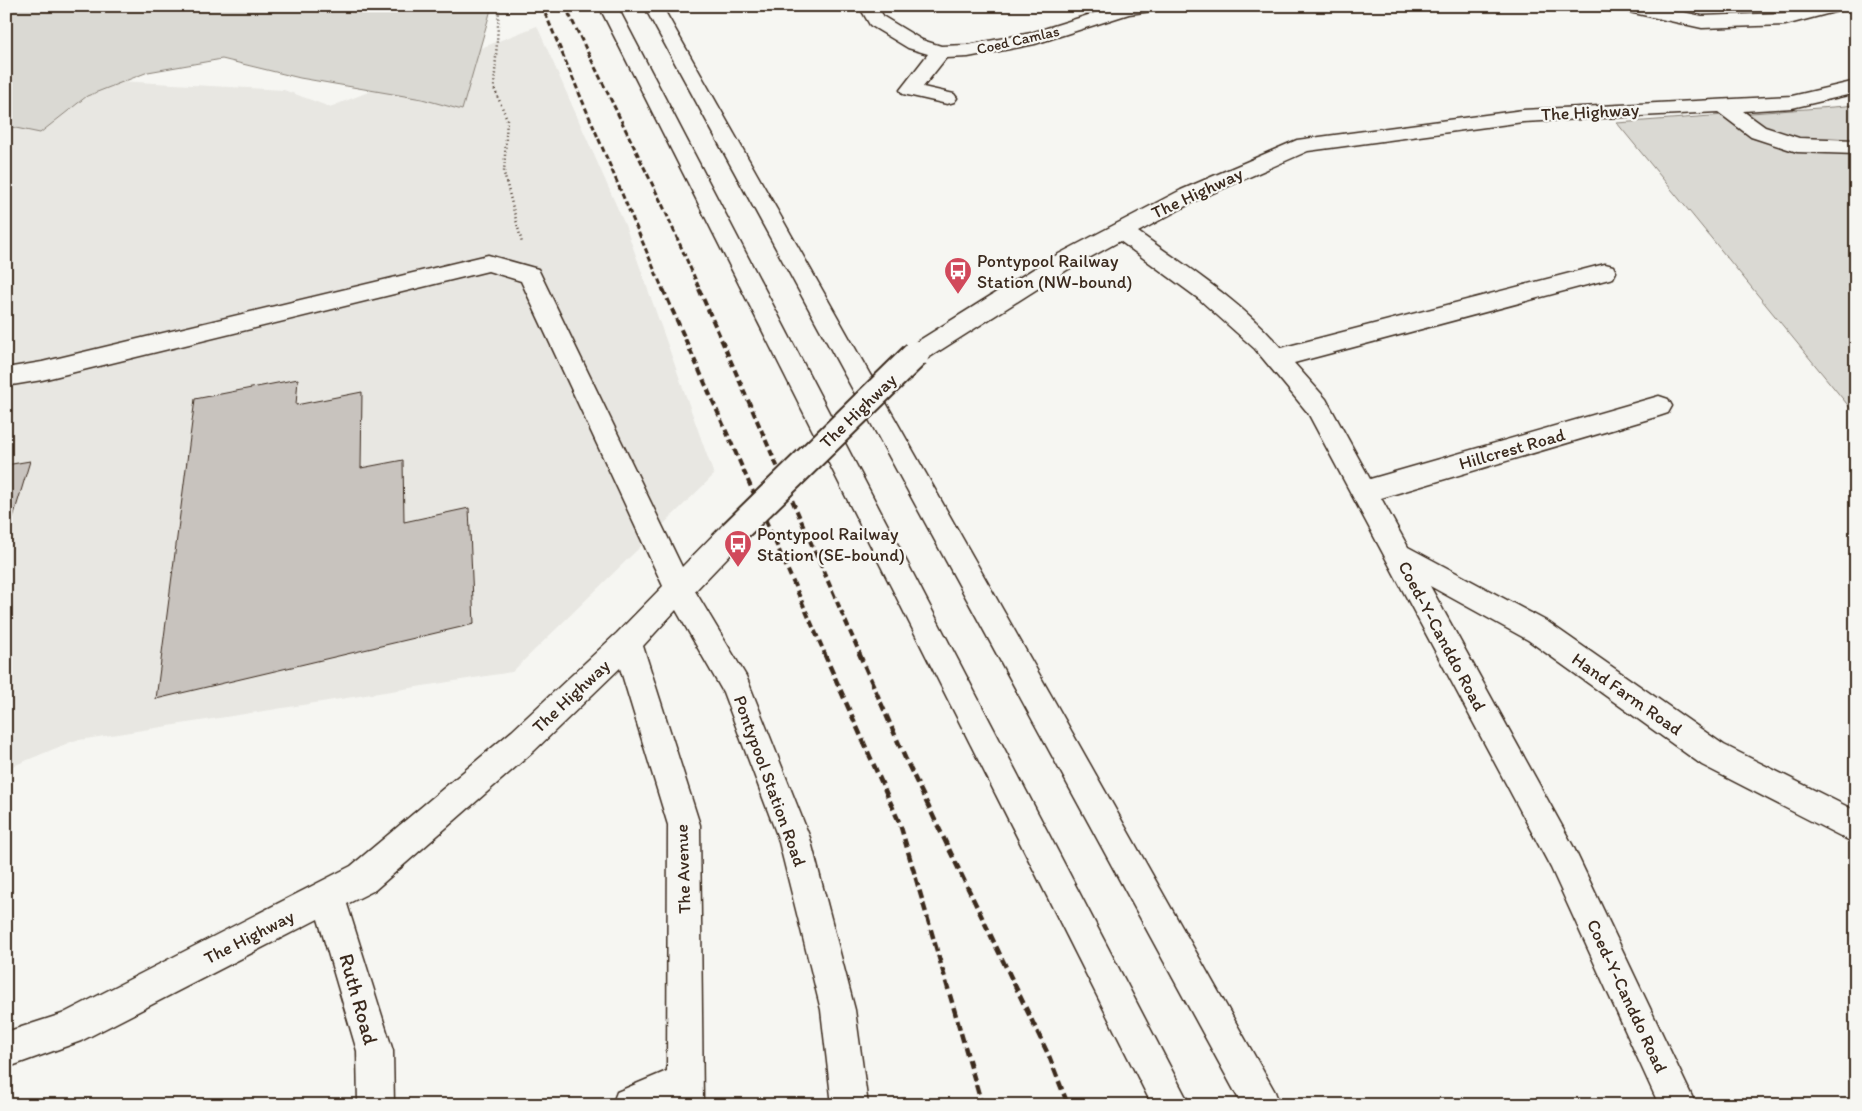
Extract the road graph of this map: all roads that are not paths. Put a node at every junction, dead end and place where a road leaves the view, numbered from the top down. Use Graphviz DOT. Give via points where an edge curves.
graph roads {
  1 [pos="608,6"];
  2 [pos="653,6"];
  3 [pos="868,6"];
  4 [pos="1152,6"];
  5 [pos="1627,6"];
  6 [pos="1835,6"];
  7 [pos="940,52"];
  8 [pos="1856,87"];
  9 [pos="947,98"];
  10 [pos="1722,106"];
  11 [pos="1856,147"];
  12 [pos="1121,231"];
  13 [pos="1605,272"];
  14 [pos="1276,358"];
  15 [pos="6,377"];
  16 [pos="1659,406"];
  17 [pos="1364,492"];
  18 [pos="1399,556"];
  19 [pos="679,589"];
  20 [pos="627,642"];
  21 [pos="1856,828"];
  22 [pos="328,896"];
  23 [pos="6,1050"];
  24 [pos="686,1094"];
  25 [pos="376,1105"];
  26 [pos="630,1105"];
  27 [pos="850,1105"];
  28 [pos="1172,1105"];
  29 [pos="1262,1105"];
  30 [pos="1678,1105"];
  1 -- 28 [label="main road"];
  2 -- 29 [label="main road"];
  3 -- 7 [label="main road, Coed Camlas" via="877,21 915,44"];
  4 -- 7 [label="main road, Coed Camlas" via="1127,9 1035,38 968,52"];
  5 -- 6 [label="main road" via="1702,22 1785,19"];
  7 -- 9 [label="main road" via="910,90"];
  8 -- 10 [label="main road, The Highway" via="1792,102"];
  10 -- 11 [label="main road" via="1758,132 1798,145"];
  10 -- 12 [label="main road, The Highway" via="1523,116 1304,145 1189,194"];
  12 -- 14 [label="main road, Coed-Y-Canddo Road" via="1207,293"];
  12 -- 19 [label="main road, The Highway, bridge" via="1059,264 916,354"];
  13 -- 14 [label="main road"];
  14 -- 17 [label="main road, Coed-Y-Canddo Road" via="1317,406"];
  15 -- 19 [label="main road, Pontypool Station Road" via="61,367 488,263 530,275"];
  16 -- 17 [label="main road, Hillcrest Road"];
  17 -- 18 [label="main road, Coed-Y-Canddo Road"];
  18 -- 21 [label="main road, Hand Farm Road" via="1538,631 1713,755"];
  18 -- 30 [label="main road, Coed-Y-Canddo Road" via="1562,857"];
  19 -- 20 [label="main road, The Highway"];
  19 -- 27 [label="main road, Pontypool Station Road" via="736,686 794,838 838,1010"];
  20 -- 22 [label="main road, The Highway" via="523,740 363,878"];
  20 -- 24 [label="main road, The Avenue" via="684,825"];
  22 -- 23 [label="main road, The Highway" via="69,1029"];
  22 -- 25 [label="main road, Ruth Road" via="375,1051"];
  24 -- 26 [label="main road"];
}
